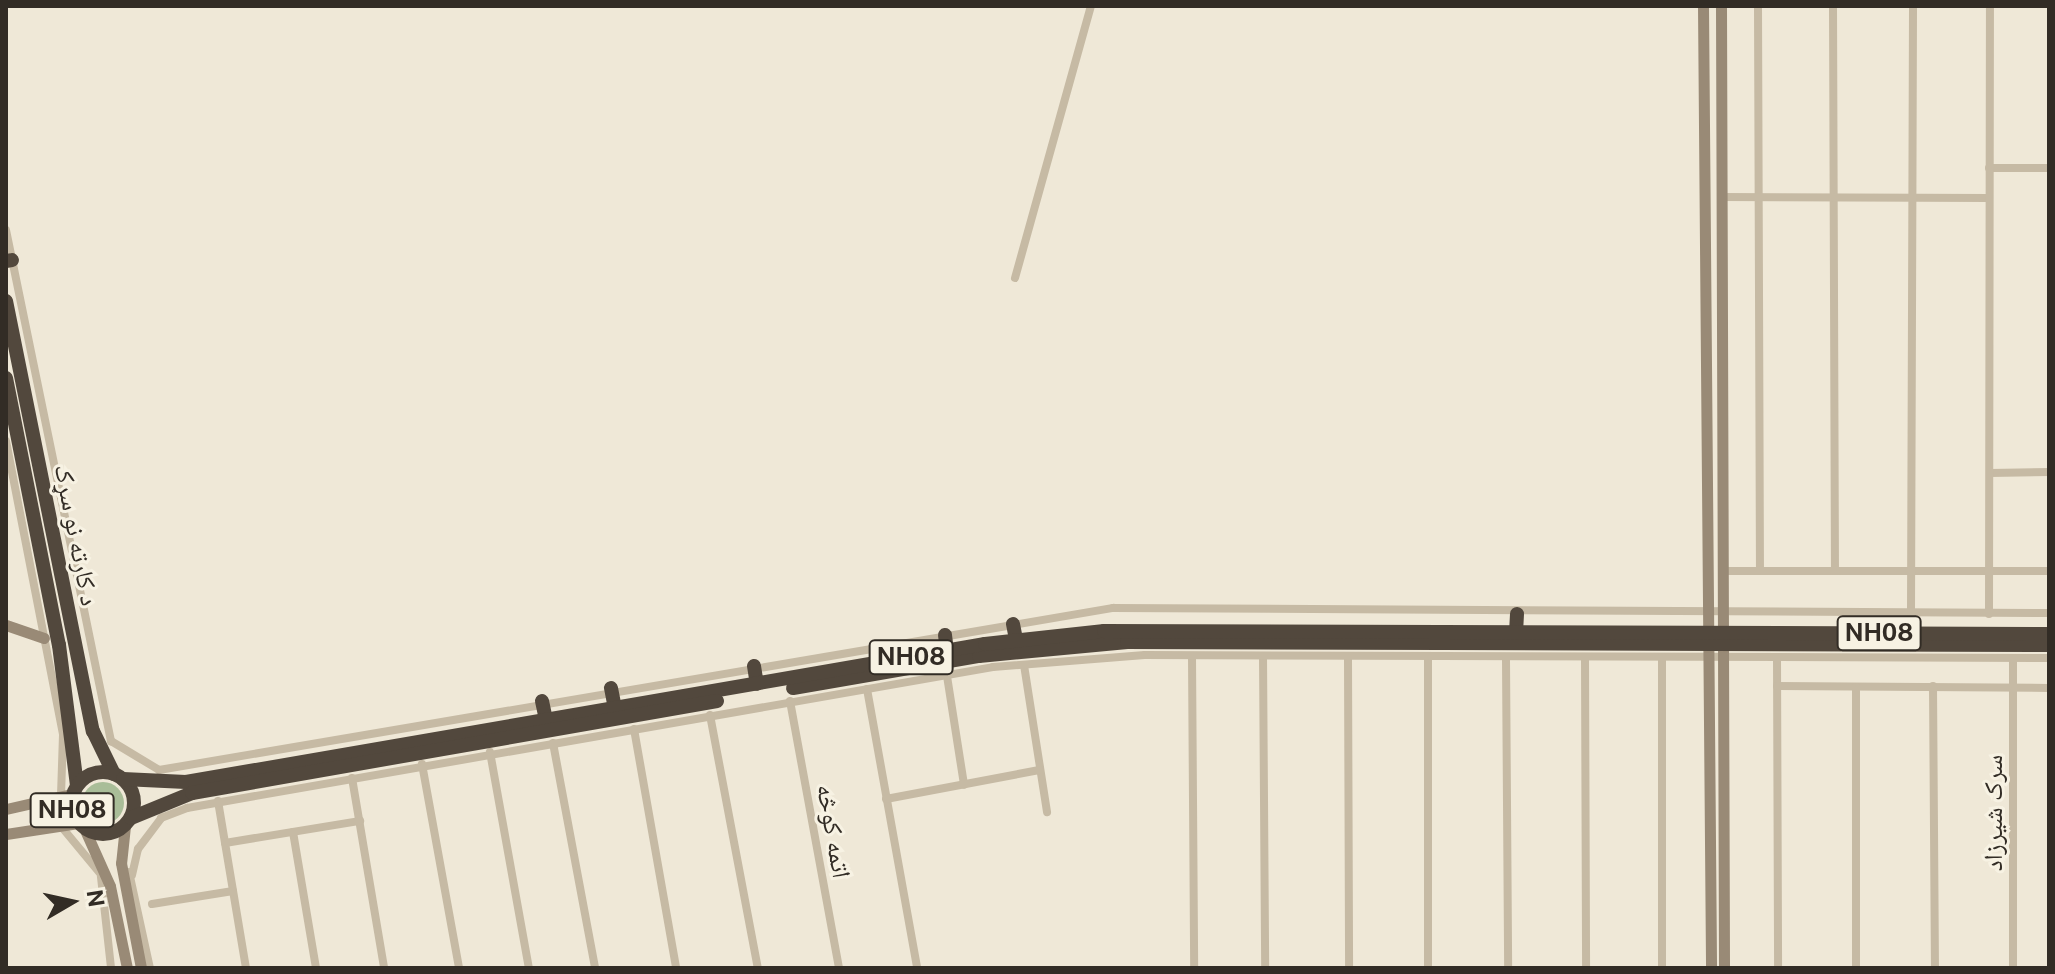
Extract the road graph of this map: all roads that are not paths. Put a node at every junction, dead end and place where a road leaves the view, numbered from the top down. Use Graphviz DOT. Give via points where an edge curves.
graph roads {
  1 [pos="1091,6"];
  2 [pos="1703,6"];
  3 [pos="1721,6"];
  4 [pos="1758,6"];
  5 [pos="1833,6"];
  6 [pos="1913,6"];
  7 [pos="1990,6"];
  8 [pos="1989,168"];
  9 [pos="2049,168"];
  10 [pos="1721,197"];
  11 [pos="1759,197"];
  12 [pos="1833,197"];
  13 [pos="1914,197"];
  14 [pos="1989,198"];
  15 [pos="6,230"];
  16 [pos="9,260"];
  17 [pos="1015,278"];
  18 [pos="6,301"];
  19 [pos="6,378"];
  20 [pos="6,441"];
  21 [pos="2049,472"];
  22 [pos="1990,473"];
  23 [pos="1989,570"];
  24 [pos="1722,571"];
  25 [pos="1760,571"];
  26 [pos="1835,571"];
  27 [pos="1911,571"];
  28 [pos="2049,571"];
  29 [pos="1722,613"];
  30 [pos="1911,613"];
  31 [pos="2049,613"];
  32 [pos="1517,614"];
  33 [pos="1709,614"];
  34 [pos="1989,614"];
  35 [pos="1013,624"];
  36 [pos="6,627"];
  37 [pos="1516,633"];
  38 [pos="2049,634"];
  39 [pos="945,635"];
  40 [pos="44,638"];
  41 [pos="1016,640"];
  42 [pos="1715,644"];
  43 [pos="2049,645"];
  44 [pos="947,651"];
  45 [pos="1263,656"];
  46 [pos="1192,657"];
  47 [pos="1662,657"];
  48 [pos="1777,657"];
  49 [pos="1348,658"];
  50 [pos="1585,658"];
  51 [pos="2013,658"];
  52 [pos="2049,658"];
  53 [pos="1428,659"];
  54 [pos="1506,660"];
  55 [pos="1024,665"];
  56 [pos="754,666"];
  57 [pos="947,676"];
  58 [pos="757,684"];
  59 [pos="1777,686"];
  60 [pos="1933,686"];
  61 [pos="1856,687"];
  62 [pos="611,688"];
  63 [pos="2013,688"];
  64 [pos="2049,688"];
  65 [pos="867,689"];
  66 [pos="542,701"];
  67 [pos="790,701"];
  68 [pos="615,708"];
  69 [pos="710,715"];
  70 [pos="546,720"];
  71 [pos="67,727"];
  72 [pos="634,729"];
  73 [pos="93,731"];
  74 [pos="111,741"];
  75 [pos="553,743"];
  76 [pos="490,752"];
  77 [pos="422,764"];
  78 [pos="159,770"];
  79 [pos="1039,770"];
  80 [pos="118,776"];
  81 [pos="352,778"];
  82 [pos="146,784"];
  83 [pos="964,785"];
  84 [pos="75,790"];
  85 [pos="170,798"];
  86 [pos="886,799"];
  87 [pos="56,800"];
  88 [pos="218,801"];
  89 [pos="6,809"];
  90 [pos="1047,812"];
  91 [pos="161,818"];
  92 [pos="360,821"];
  93 [pos="128,822"];
  94 [pos="60,825"];
  95 [pos="82,827"];
  96 [pos="293,832"];
  97 [pos="6,834"];
  98 [pos="225,843"];
  99 [pos="121,863"];
  100 [pos="100,866"];
  101 [pos="132,875"];
  102 [pos="233,891"];
  103 [pos="152,904"];
  104 [pos="111,968"];
  105 [pos="127,968"];
  106 [pos="141,968"];
  107 [pos="150,968"];
  108 [pos="246,968"];
  109 [pos="316,968"];
  110 [pos="384,968"];
  111 [pos="459,968"];
  112 [pos="529,968"];
  113 [pos="595,968"];
  114 [pos="676,968"];
  115 [pos="758,968"];
  116 [pos="839,968"];
  117 [pos="917,968"];
  118 [pos="1194,968"];
  119 [pos="1265,968"];
  120 [pos="1349,968"];
  121 [pos="1428,968"];
  122 [pos="1508,968"];
  123 [pos="1586,968"];
  124 [pos="1662,968"];
  125 [pos="1711,968"];
  126 [pos="1724,968"];
  127 [pos="1778,968"];
  128 [pos="1856,968"];
  129 [pos="1935,968"];
  130 [pos="2013,968"];
  1 -- 17 [label="street"];
  2 -- 33 [label="street"];
  3 -- 10 [label="street"];
  4 -- 11 [label="street"];
  5 -- 12 [label="street"];
  6 -- 13 [label="street"];
  7 -- 8 [label="street"];
  8 -- 9 [label="street"];
  8 -- 14 [label="street"];
  10 -- 11 [label="street"];
  10 -- 24 [label="street"];
  11 -- 12 [label="street"];
  11 -- 25 [label="street"];
  12 -- 13 [label="street"];
  12 -- 26 [label="street"];
  13 -- 14 [label="street"];
  13 -- 27 [label="street"];
  14 -- 22 [label="street"];
  15 -- 16 [label="street"];
  16 -- 74 [label="street"];
  18 -- 73 [label="highway, د کارته نو سړک / NH08"];
  19 -- 71 [label="highway, د کارته نو سړک / NH08"];
  20 -- 40 [label="street"];
  21 -- 22 [label="street"];
  22 -- 23 [label="street"];
  23 -- 27 [label="street"];
  23 -- 28 [label="street"];
  23 -- 34 [label="street"];
  24 -- 25 [label="street"];
  24 -- 29 [label="street"];
  25 -- 26 [label="street"];
  26 -- 27 [label="street"];
  27 -- 30 [label="street"];
  29 -- 30 [label="street"];
  29 -- 33 [label="street"];
  29 -- 42 [label="street"];
  30 -- 34 [label="street"];
  31 -- 34 [label="street"];
  32 -- 33 [label="street"];
  32 -- 35 [label="street" via="1113,608"];
  32 -- 37 [label="highway"];
  33 -- 42 [label="street"];
  35 -- 39 [label="street"];
  35 -- 41 [label="highway"];
  36 -- 40 [label="street"];
  37 -- 41 [label="highway, NH08" via="1130,630"];
  37 -- 42 [label="highway, NH08"];
  38 -- 42 [label="highway, NH08"];
  39 -- 44 [label="highway"];
  39 -- 56 [label="street"];
  40 -- 71 [label="street"];
  41 -- 44 [label="highway, NH08"];
  42 -- 43 [label="highway, NH08"];
  42 -- 47 [label="street"];
  42 -- 48 [label="street"];
  42 -- 85 [label="highway, NH08" via="1175,641 1033,649"];
  42 -- 125 [label="street"];
  42 -- 126 [label="street"];
  44 -- 58 [label="highway, NH08"];
  45 -- 46 [label="street"];
  45 -- 49 [label="street"];
  45 -- 119 [label="street"];
  46 -- 55 [label="street"];
  46 -- 118 [label="street"];
  47 -- 50 [label="street"];
  47 -- 124 [label="street"];
  48 -- 51 [label="street"];
  48 -- 59 [label="street"];
  49 -- 53 [label="street"];
  49 -- 120 [label="street"];
  50 -- 54 [label="street"];
  50 -- 123 [label="street"];
  51 -- 52 [label="street"];
  51 -- 63 [label="street, سرک شیرزاد"];
  53 -- 54 [label="street"];
  53 -- 121 [label="street"];
  54 -- 122 [label="street"];
  55 -- 57 [label="street"];
  55 -- 79 [label="street"];
  56 -- 58 [label="highway"];
  56 -- 62 [label="street"];
  57 -- 65 [label="street"];
  57 -- 83 [label="street"];
  58 -- 68 [label="highway, NH08"];
  59 -- 61 [label="street"];
  59 -- 127 [label="street"];
  60 -- 61 [label="street"];
  60 -- 63 [label="street"];
  60 -- 129 [label="street"];
  61 -- 128 [label="street"];
  62 -- 66 [label="street"];
  62 -- 68 [label="highway"];
  63 -- 64 [label="street"];
  63 -- 130 [label="street, سرک شیرزاد"];
  65 -- 67 [label="street"];
  65 -- 86 [label="street"];
  66 -- 70 [label="highway"];
  66 -- 78 [label="street"];
  67 -- 69 [label="street"];
  67 -- 116 [label="street, اتمه کوڅه"];
  68 -- 70 [label="highway, NH08"];
  69 -- 72 [label="street"];
  69 -- 115 [label="street"];
  70 -- 82 [label="highway, NH08"];
  71 -- 84 [label="highway, د کارته نو سړک / NH08"];
  71 -- 87 [label="street"];
  72 -- 75 [label="street"];
  72 -- 114 [label="street"];
  73 -- 74 [label="street"];
  73 -- 80 [label="highway, د کارته نو سړک / NH08"];
  74 -- 78 [label="street"];
  75 -- 76 [label="street"];
  75 -- 113 [label="street"];
  76 -- 77 [label="street"];
  76 -- 112 [label="street"];
  77 -- 81 [label="street"];
  77 -- 111 [label="street"];
  78 -- 82 [label="street"];
  79 -- 83 [label="street"];
  79 -- 90 [label="street"];
  80 -- 82 [label="highway, NH08"];
  80 -- 84 [label="highway, NH08" via="93,773"];
  80 -- 93 [label="highway, NH08" via="133,797"];
  81 -- 88 [label="street"];
  81 -- 92 [label="street"];
  83 -- 86 [label="street"];
  84 -- 87 [label="street"];
  84 -- 95 [label="highway, NH08"];
  85 -- 91 [label="street"];
  85 -- 93 [label="highway, NH08"];
  86 -- 117 [label="street"];
  87 -- 89 [label="street"];
  87 -- 94 [label="street"];
  88 -- 91 [label="street"];
  88 -- 98 [label="street"];
  91 -- 101 [label="street" via="138,849"];
  92 -- 96 [label="street"];
  92 -- 110 [label="street"];
  93 -- 95 [label="highway, NH08" via="106,835"];
  93 -- 99 [label="street"];
  94 -- 95 [label="street"];
  94 -- 97 [label="street"];
  94 -- 100 [label="street"];
  95 -- 100 [label="street"];
  96 -- 98 [label="street"];
  96 -- 109 [label="street"];
  98 -- 102 [label="street"];
  99 -- 101 [label="street"];
  99 -- 106 [label="street"];
  100 -- 104 [label="street"];
  100 -- 105 [label="street"];
  101 -- 107 [label="street"];
  102 -- 103 [label="street"];
  102 -- 108 [label="street"];
}
